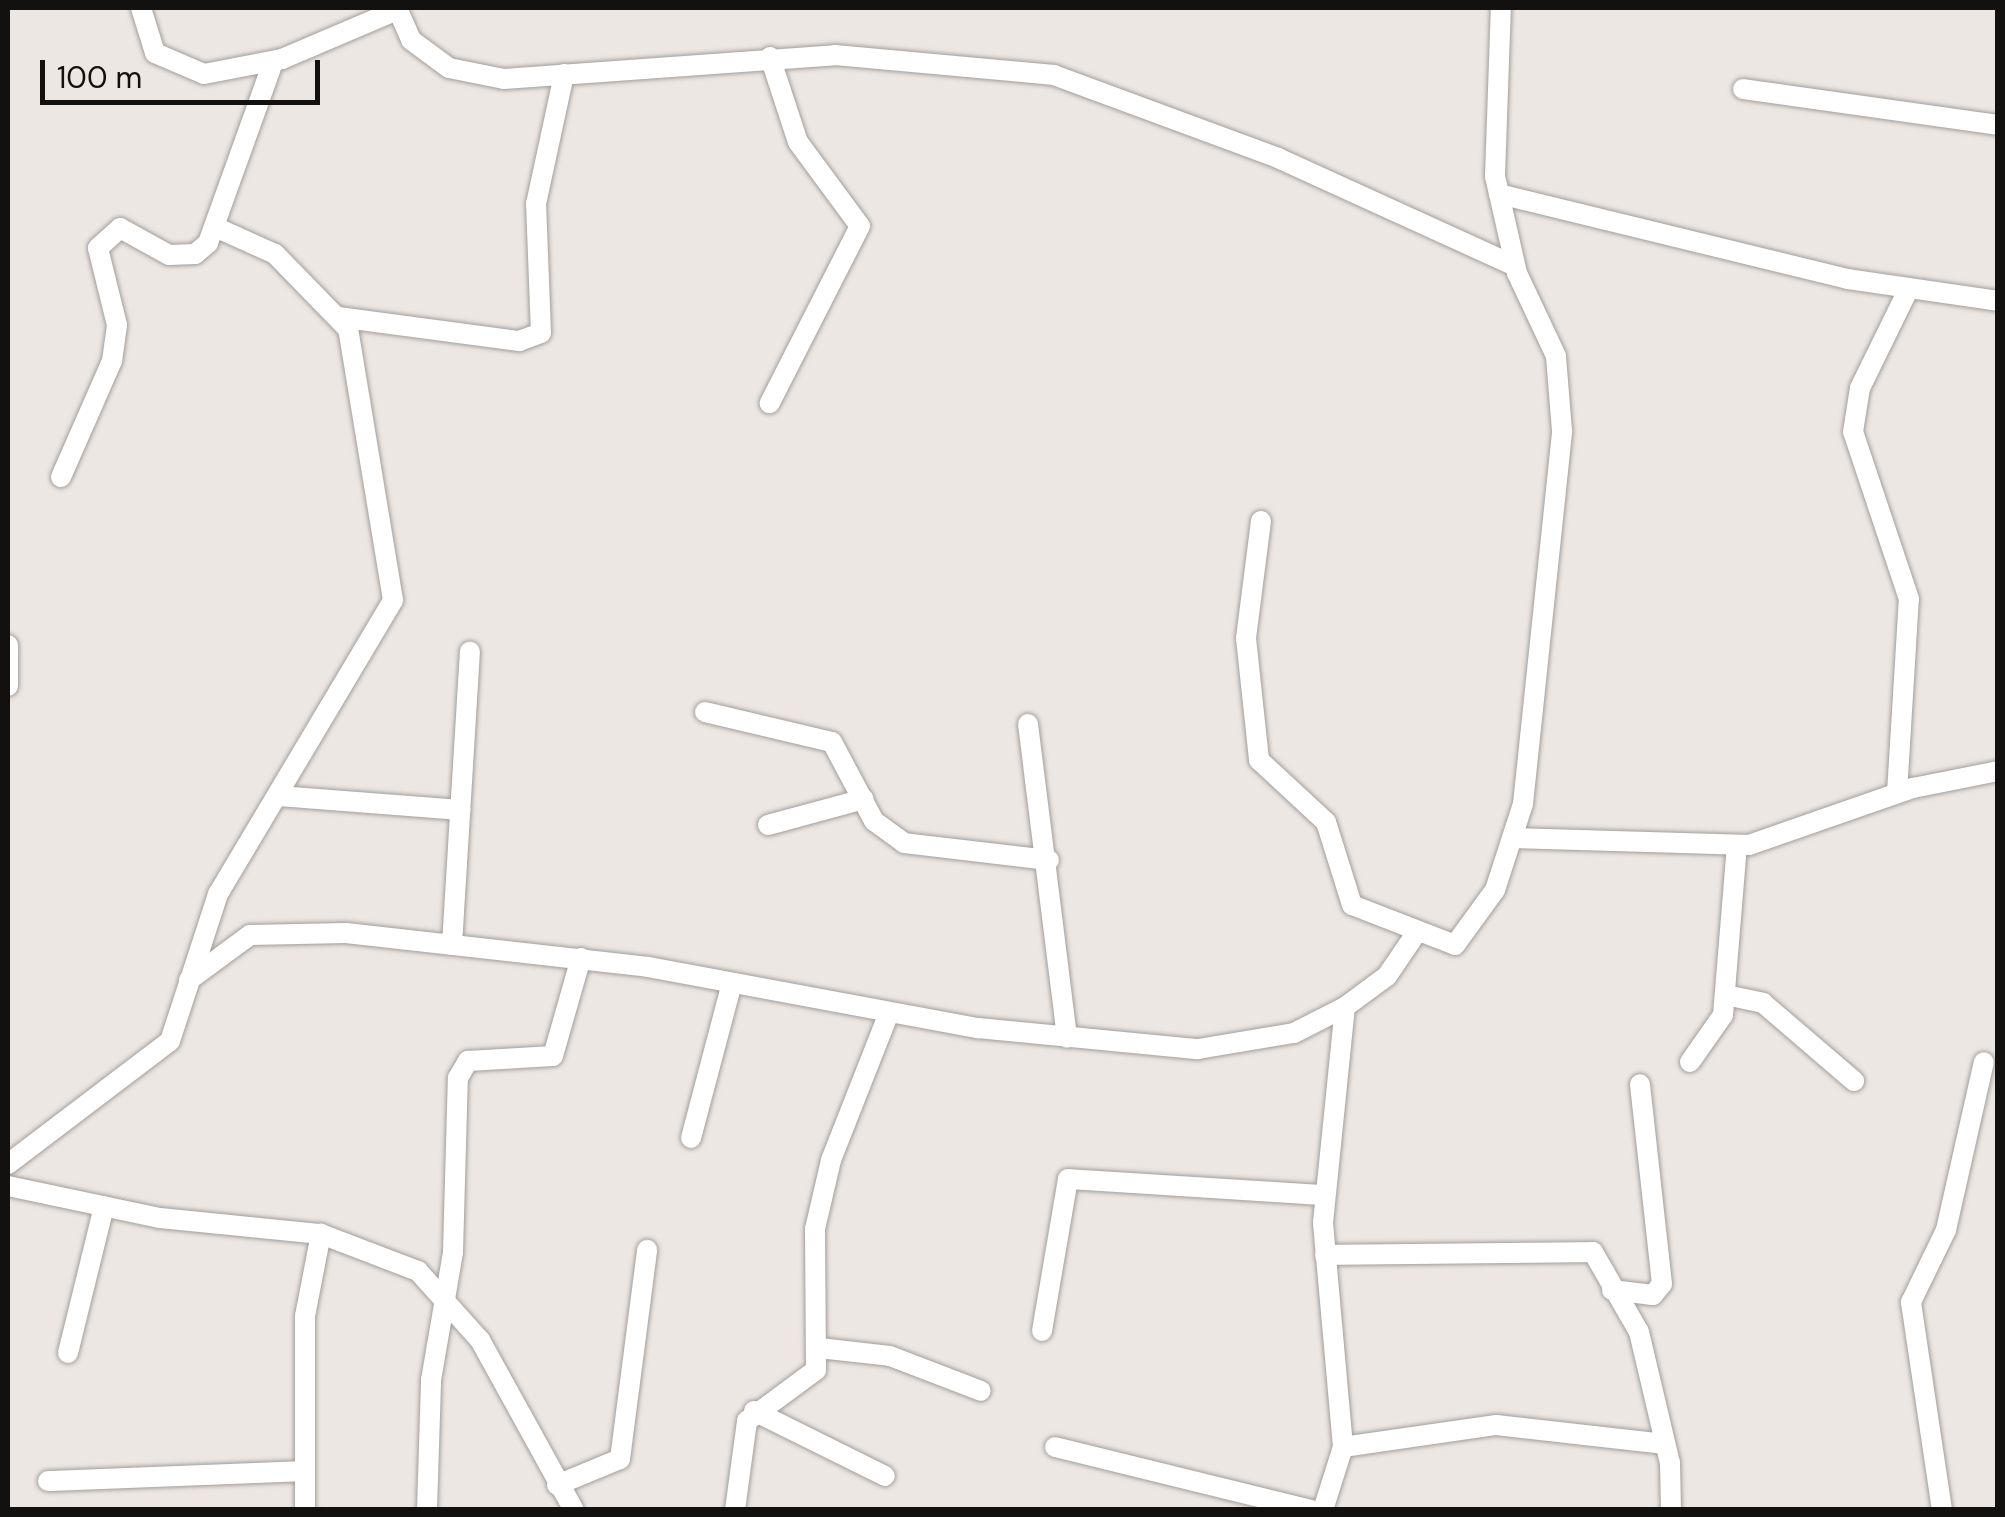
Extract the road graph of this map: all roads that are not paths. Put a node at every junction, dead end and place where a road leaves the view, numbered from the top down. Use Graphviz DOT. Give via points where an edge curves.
graph roads {
  1 [pos="141,8"];
  2 [pos="1501,8"];
  3 [pos="397,9"];
  4 [pos="770,57"];
  5 [pos="273,62"];
  6 [pos="564,74"];
  7 [pos="1743,89"];
  8 [pos="1998,125"];
  9 [pos="1498,194"];
  10 [pos="215,227"];
  11 [pos="1515,266"];
  12 [pos="1910,288"];
  13 [pos="1998,301"];
  14 [pos="338,317"];
  15 [pos="770,403"];
  16 [pos="61,476"];
  17 [pos="1260,521"];
  18 [pos="8,646"];
  19 [pos="470,652"];
  20 [pos="8,686"];
  21 [pos="705,712"];
  22 [pos="1028,724"];
  23 [pos="1998,771"];
  24 [pos="1897,793"];
  25 [pos="279,796"];
  26 [pos="864,799"];
  27 [pos="460,810"];
  28 [pos="768,825"];
  29 [pos="1514,838"];
  30 [pos="1737,846"];
  31 [pos="1049,860"];
  32 [pos="1415,935"];
  33 [pos="452,944"];
  34 [pos="581,958"];
  35 [pos="190,980"];
  36 [pos="732,983"];
  37 [pos="1726,994"];
  38 [pos="1345,1007"];
  39 [pos="889,1012"];
  40 [pos="1067,1038"];
  41 [pos="1690,1062"];
  42 [pos="1984,1062"];
  43 [pos="1854,1081"];
  44 [pos="1640,1084"];
  45 [pos="692,1138"];
  46 [pos="8,1164"];
  47 [pos="8,1186"];
  48 [pos="1324,1195"];
  49 [pos="104,1206"];
  50 [pos="321,1234"];
  51 [pos="647,1250"];
  52 [pos="1325,1254"];
  53 [pos="1612,1290"];
  54 [pos="446,1296"];
  55 [pos="1042,1332"];
  56 [pos="818,1348"];
  57 [pos="68,1353"];
  58 [pos="980,1391"];
  59 [pos="754,1411"];
  60 [pos="1665,1444"];
  61 [pos="1055,1446"];
  62 [pos="1343,1447"];
  63 [pos="304,1471"];
  64 [pos="885,1476"];
  65 [pos="48,1480"];
  66 [pos="558,1485"];
  67 [pos="305,1510"];
  68 [pos="427,1510"];
  69 [pos="574,1510"];
  70 [pos="735,1510"];
  71 [pos="1311,1510"];
  72 [pos="1323,1510"];
  73 [pos="1671,1510"];
  74 [pos="1942,1510"];
  1 -- 5 [label="street" via="155,53 176,69 204,74"];
  2 -- 9 [label="street"];
  3 -- 5 [label="street"];
  3 -- 6 [label="street" via="411,40 449,68 504,79"];
  4 -- 6 [label="street"];
  4 -- 11 [label="street" via="926,57 1054,75 1278,158"];
  4 -- 15 [label="street" via="798,142 860,226"];
  5 -- 10 [label="street"];
  6 -- 14 [label="street" via="536,204 541,333 518,340"];
  7 -- 8 [label="street"];
  9 -- 11 [label="street"];
  9 -- 12 [label="street"];
  10 -- 14 [label="street" via="263,245"];
  10 -- 16 [label="street" via="184,257 152,249 128,228 104,237 98,264 117,325 112,361"];
  11 -- 29 [label="street" via="1556,356 1562,430 1531,750"];
  12 -- 13 [label="street"];
  12 -- 24 [label="street" via="1860,388 1854,432 1908,599"];
  14 -- 25 [label="street" via="354,342 393,600"];
  17 -- 32 [label="street" via="1246,638 1258,760 1326,822 1352,905"];
  18 -- 20 [label="street"];
  19 -- 27 [label="street"];
  21 -- 26 [label="street" via="832,742"];
  22 -- 31 [label="street"];
  23 -- 24 [label="street"];
  24 -- 30 [label="street"];
  25 -- 27 [label="street"];
  25 -- 35 [label="street" via="204,923"];
  26 -- 28 [label="street"];
  26 -- 31 [label="street" via="904,843"];
  27 -- 33 [label="street"];
  29 -- 30 [label="street"];
  29 -- 32 [label="street" via="1464,939 1443,948"];
  30 -- 37 [label="street"];
  31 -- 40 [label="street"];
  32 -- 38 [label="street" via="1386,976"];
  33 -- 34 [label="street"];
  33 -- 35 [label="street" via="277,930 234,943"];
  34 -- 36 [label="street"];
  34 -- 54 [label="street" via="553,1056 462,1066"];
  35 -- 46 [label="street" via="159,1054"];
  36 -- 39 [label="street"];
  36 -- 45 [label="street"];
  37 -- 41 [label="street" via="1719,1027"];
  37 -- 43 [label="street" via="1763,1004"];
  38 -- 40 [label="street" via="1294,1033 1234,1048"];
  38 -- 48 [label="street"];
  39 -- 40 [label="street"];
  39 -- 56 [label="street" via="831,1160 815,1229"];
  42 -- 74 [label="street" via="1946,1230 1911,1302"];
  44 -- 53 [label="street" via="1662,1284 1653,1295"];
  47 -- 49 [label="street"];
  48 -- 52 [label="street"];
  48 -- 55 [label="street" via="1068,1179"];
  49 -- 50 [label="street"];
  49 -- 57 [label="street"];
  50 -- 54 [label="street" via="397,1260"];
  50 -- 63 [label="street" via="305,1316"];
  51 -- 66 [label="street" via="620,1460"];
  52 -- 53 [label="street" via="1583,1250 1599,1258"];
  52 -- 62 [label="street"];
  53 -- 60 [label="street" via="1639,1332"];
  54 -- 66 [label="street"];
  54 -- 68 [label="street" via="431,1380"];
  56 -- 58 [label="street" via="890,1356"];
  56 -- 59 [label="street" via="809,1378"];
  59 -- 64 [label="street"];
  59 -- 70 [label="street"];
  60 -- 62 [label="street" via="1496,1425"];
  60 -- 73 [label="street"];
  61 -- 71 [label="street"];
  62 -- 72 [label="street"];
  63 -- 65 [label="street"];
  63 -- 67 [label="street"];
  66 -- 69 [label="street"];
}
